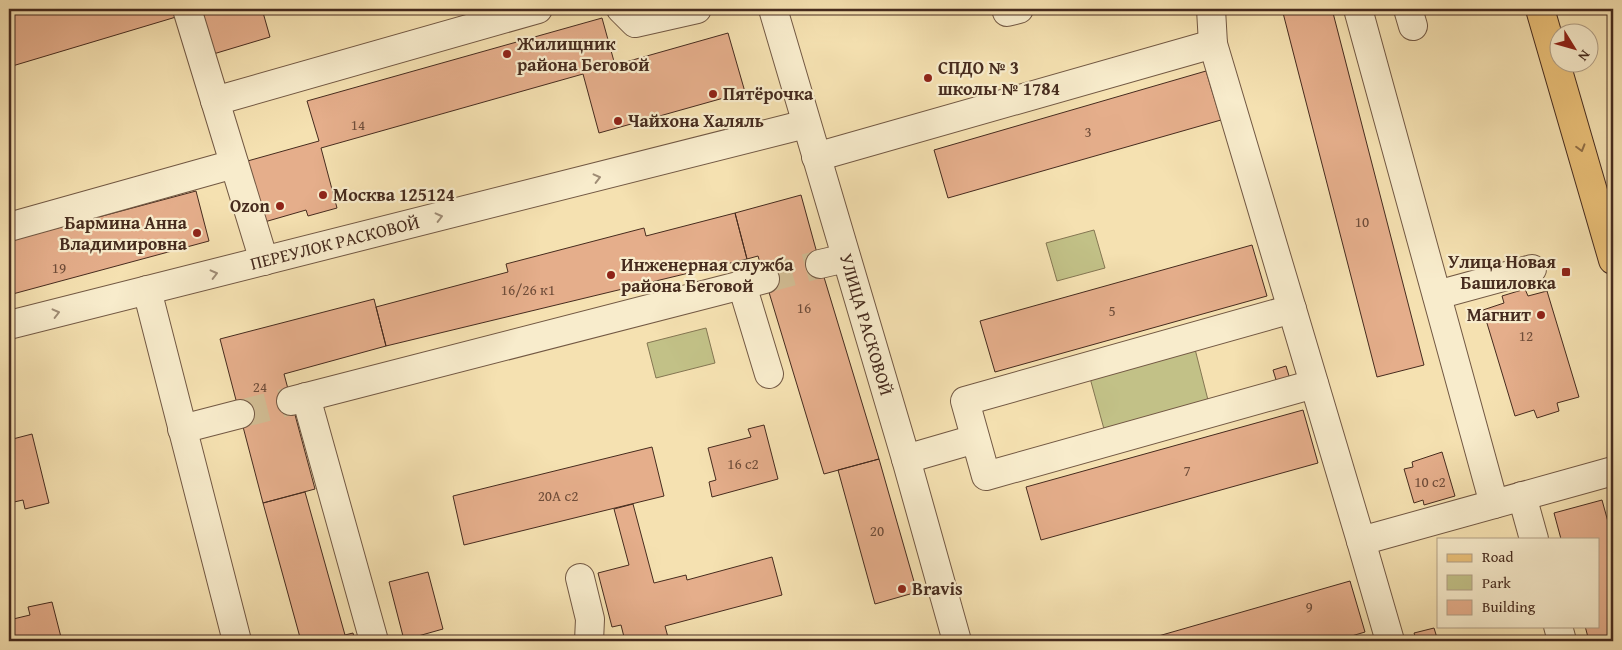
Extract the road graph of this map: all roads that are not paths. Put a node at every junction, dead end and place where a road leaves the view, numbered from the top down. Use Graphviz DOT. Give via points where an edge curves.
graph roads {
  1 [pos="186,9"];
  2 [pos="538,9"];
  3 [pos="621,9"];
  4 [pos="697,9"];
  5 [pos="773,9"];
  6 [pos="1006,9"];
  7 [pos="1019,9"];
  8 [pos="1211,9"];
  9 [pos="1358,9"];
  10 [pos="1528,9"];
  11 [pos="1540,9"];
  12 [pos="1214,44"];
  13 [pos="215,101"];
  14 [pos="1568,101"];
  15 [pos="806,124"];
  16 [pos="816,157"];
  17 [pos="234,164"];
  18 [pos="9,227"];
  19 [pos="846,258"];
  20 [pos="1613,260"];
  21 [pos="264,261"];
  22 [pos="820,264"];
  23 [pos="1532,269"];
  24 [pos="147,290"];
  25 [pos="1437,295"];
  26 [pos="1292,309"];
  27 [pos="9,325"];
  28 [pos="769,374"];
  29 [pos="1314,384"];
  30 [pos="240,414"];
  31 [pos="182,429"];
  32 [pos="975,439"];
  33 [pos="906,458"];
  34 [pos="1613,471"];
  35 [pos="1522,496"];
  36 [pos="1494,504"];
  37 [pos="1534,538"];
  38 [pos="1361,541"];
  39 [pos="580,578"];
  40 [pos="1559,628"];
  41 [pos="237,641"];
  42 [pos="374,641"];
  43 [pos="589,641"];
  44 [pos="957,641"];
  45 [pos="1390,641"];
  46 [pos="1562,641"];
  1 -- 13 [label="street"];
  2 -- 13 [label="street"];
  3 -- 4 [label="street" via="635,23"];
  5 -- 15 [label="street, УЛИЦА РАСКОВОЙ"];
  6 -- 7 [label="street" via="1007,12"];
  8 -- 12 [label="street"];
  9 -- 25 [label="street"];
  10 -- 14 [label="main road"];
  11 -- 14 [label="main road"];
  12 -- 16 [label="street" via="859,148"];
  12 -- 26 [label="street"];
  13 -- 17 [label="street"];
  14 -- 20 [label="main road, one-way"];
  15 -- 16 [label="street, УЛИЦА РАСКОВОЙ"];
  21 -- 15 [label="street, ПЕРЕУЛОК РАСКОВОЙ, one-way"];
  16 -- 19 [label="street, УЛИЦА РАСКОВОЙ"];
  17 -- 18 [label="street"];
  17 -- 21 [label="street"];
  19 -- 22 [label="street"];
  19 -- 33 [label="street, УЛИЦА РАСКОВОЙ"];
  24 -- 21 [label="street, ПЕРЕУЛОК РАСКОВОЙ, one-way"];
  23 -- 25 [label="street"];
  27 -- 24 [label="street, ПЕРЕУЛОК РАСКОВОЙ, one-way"];
  24 -- 31 [label="street"];
  25 -- 36 [label="street"];
  26 -- 29 [label="street"];
  26 -- 32 [label="street" via="965,401"];
  28 -- 42 [label="street" via="754,282 299,399"];
  29 -- 32 [label="street" via="986,476"];
  29 -- 38 [label="street"];
  30 -- 31 [label="street"];
  31 -- 41 [label="street"];
  32 -- 33 [label="street"];
  33 -- 44 [label="street, УЛИЦА РАСКОВОЙ"];
  34 -- 35 [label="street"];
  35 -- 36 [label="street"];
  35 -- 37 [label="street"];
  36 -- 38 [label="street"];
  38 -- 45 [label="street"];
  39 -- 43 [label="street" via="590,619"];
  40 -- 46 [label="street"];
}
